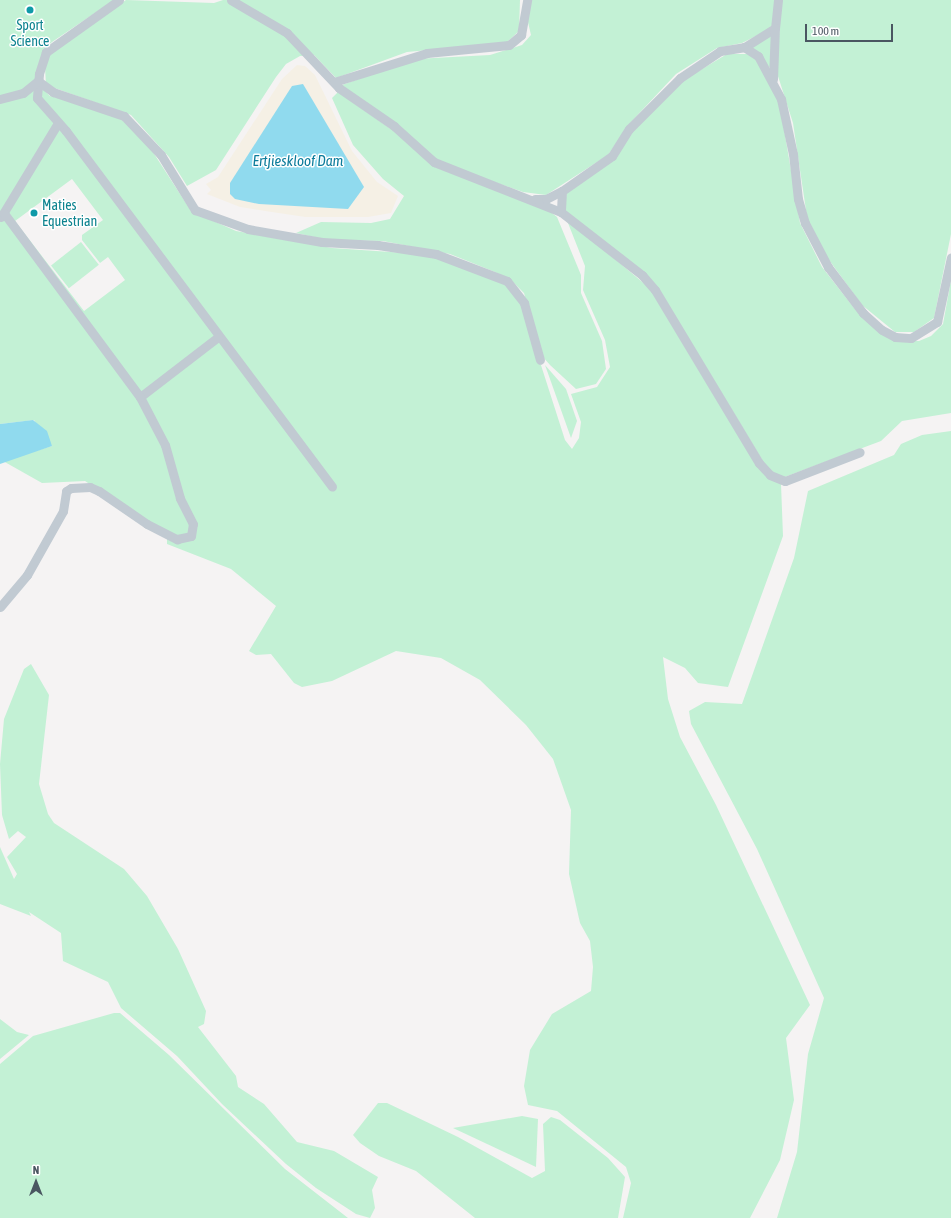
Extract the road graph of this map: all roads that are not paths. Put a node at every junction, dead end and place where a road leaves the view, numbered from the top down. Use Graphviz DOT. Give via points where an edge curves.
graph roads {
  1 [pos="119,0"];
  2 [pos="231,0"];
  3 [pos="527,0"];
  4 [pos="778,0"];
  5 [pos="775,28"];
  6 [pos="744,47"];
  7 [pos="773,80"];
  8 [pos="38,81"];
  9 [pos="334,82"];
  10 [pos="0,99"];
  11 [pos="58,122"];
  12 [pos="562,190"];
  13 [pos="534,199"];
  14 [pos="561,212"];
  15 [pos="2,215"];
  16 [pos="951,257"];
  17 [pos="218,337"];
  18 [pos="540,360"];
  19 [pos="140,398"];
  20 [pos="860,452"];
  21 [pos="332,486"];
  22 [pos="0,607"];
  1 -- 8 [label="street" via="46,52"];
  2 -- 9 [label="street" via="287,33"];
  3 -- 9 [label="street" via="521,35 509,45 427,53"];
  4 -- 5 [label="street"];
  5 -- 6 [label="street"];
  5 -- 7 [label="street"];
  6 -- 7 [label="street" via="758,56"];
  6 -- 12 [label="street" via="720,50 680,78 629,129 612,156"];
  7 -- 16 [label="street" via="788,121 798,199 805,223 828,267 863,313 895,337 911,338 927,332 942,312"];
  8 -- 10 [label="street" via="22,93"];
  8 -- 11 [label="street" via="37,98"];
  8 -- 18 [label="street" via="53,92 124,116 161,154 195,210 248,229 322,242 378,245 436,254 507,281 524,303"];
  9 -- 13 [label="street" via="394,126 434,162"];
  11 -- 15 [label="street"];
  11 -- 17 [label="street"];
  12 -- 13 [label="street" via="546,199"];
  12 -- 14 [label="street"];
  13 -- 14 [label="street"];
  14 -- 20 [label="street" via="630,264 655,290 759,463 770,475 785,481"];
  15 -- 19 [label="street"];
  17 -- 19 [label="street"];
  17 -- 21 [label="street"];
  19 -- 22 [label="street" via="165,445 180,498 190,512 193,524 190,536 177,539 167,536 100,491 90,487 71,488 66,491 63,511 29,571"];
}
